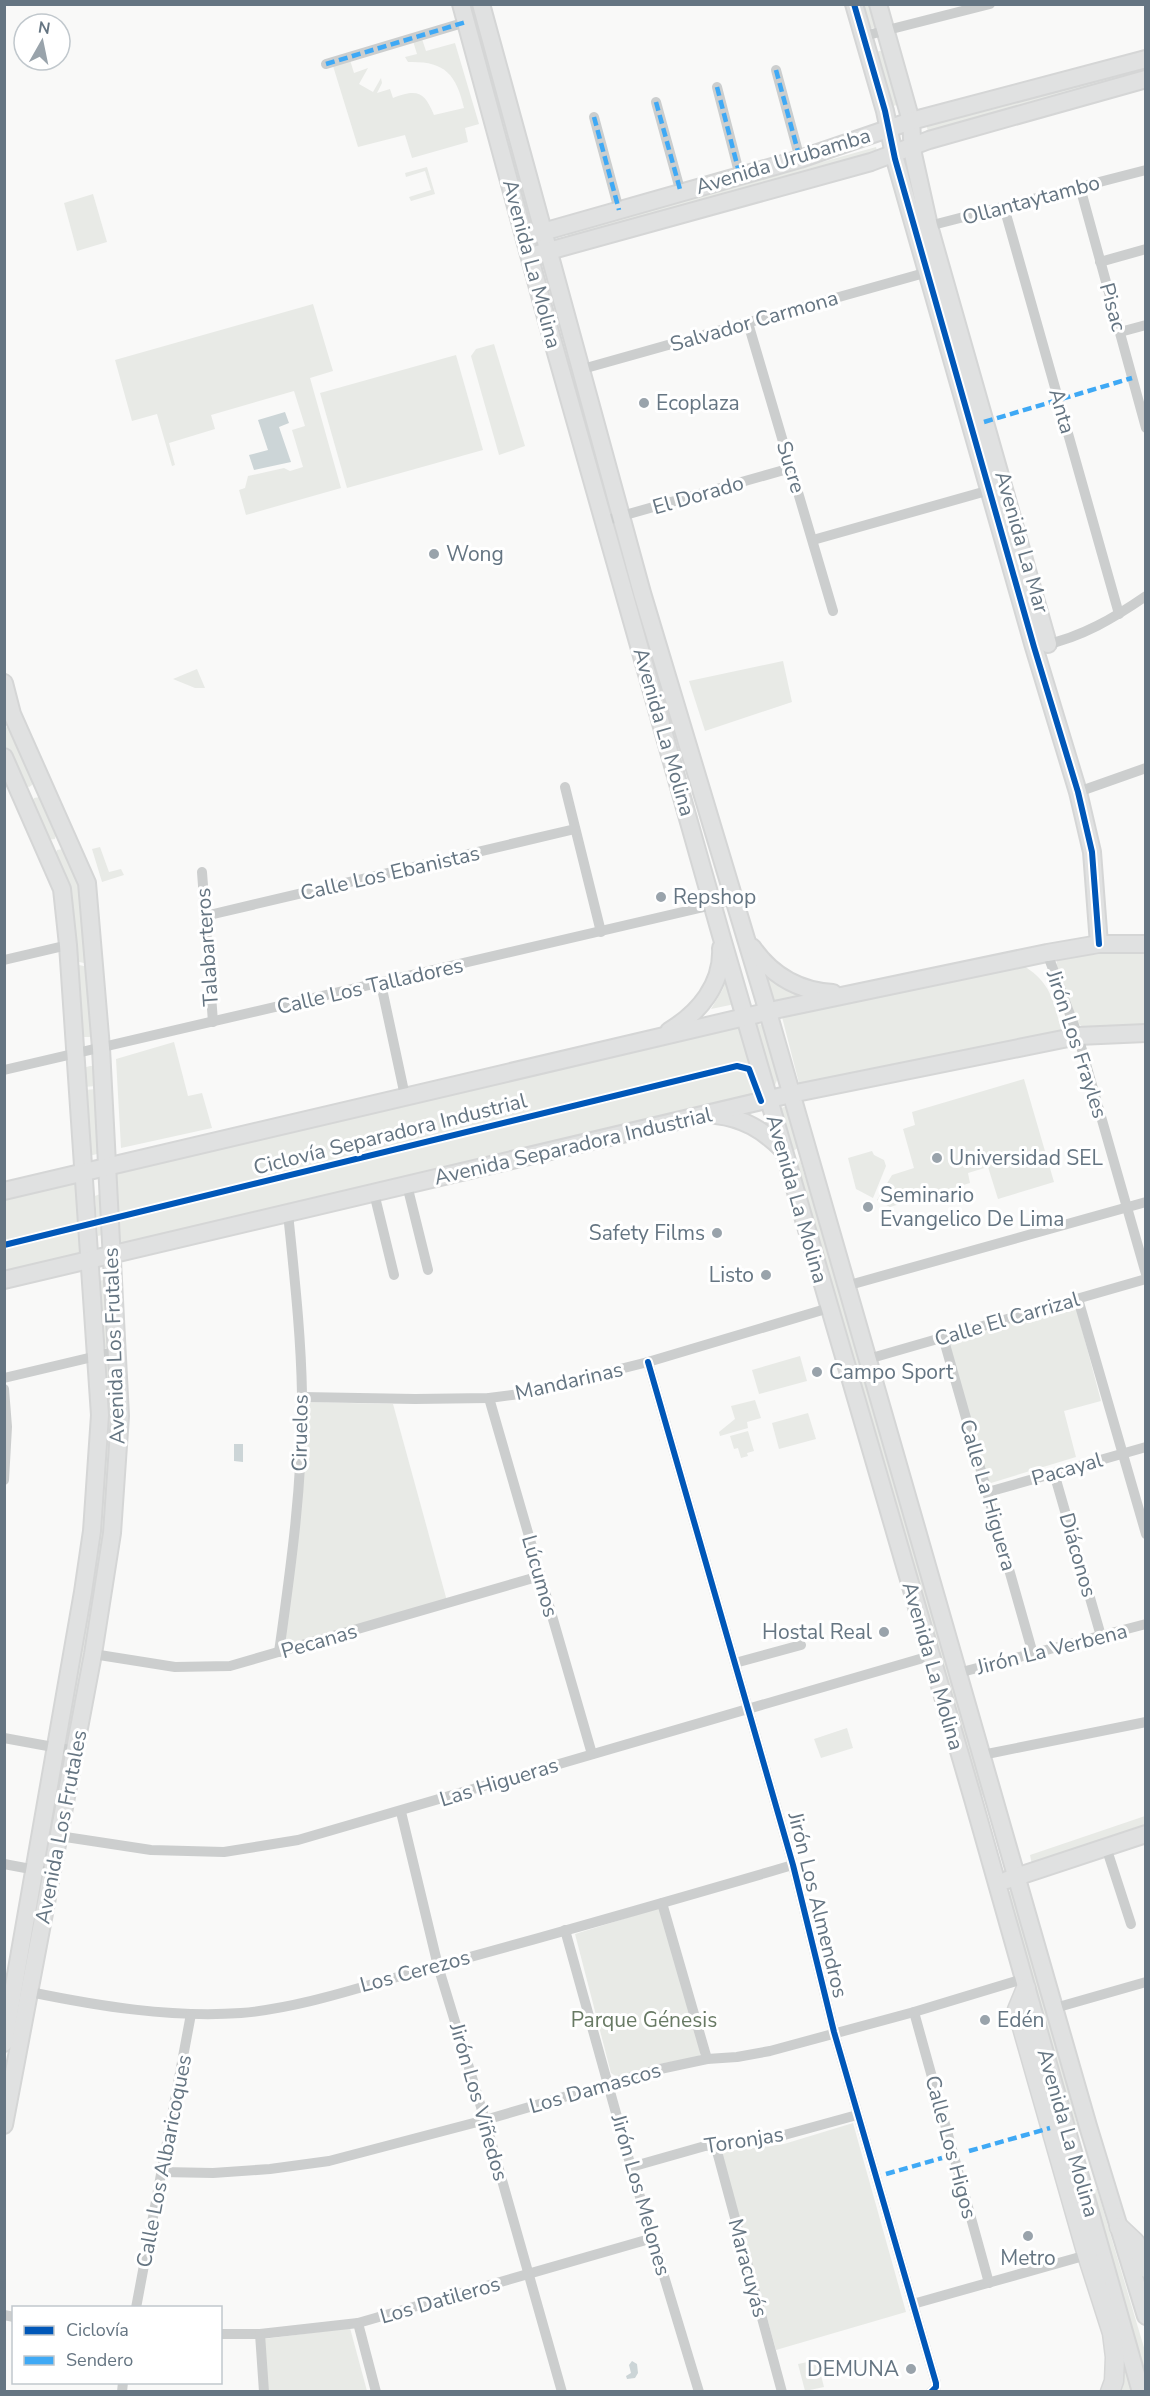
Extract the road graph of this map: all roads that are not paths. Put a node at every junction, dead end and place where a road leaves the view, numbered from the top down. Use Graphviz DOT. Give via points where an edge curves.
graph roads {
  1 [pos="461,4"];
  2 [pos="481,4"];
  3 [pos="854,4"];
  4 [pos="878,4"];
  5 [pos="990,4"];
  6 [pos="466,22"];
  7 [pos="886,31"];
  8 [pos="864,36"];
  9 [pos="1146,59"];
  10 [pos="326,64"];
  11 [pos="776,70"];
  12 [pos="1146,79"];
  13 [pos="717,87"];
  14 [pos="656,102"];
  15 [pos="594,117"];
  16 [pos="911,120"];
  17 [pos="889,128"];
  18 [pos="515,131"];
  19 [pos="498,136"];
  20 [pos="913,145"];
  21 [pos="894,152"];
  22 [pos="800,159"];
  23 [pos="1146,170"];
  24 [pos="740,176"];
  25 [pos="1080,187"];
  26 [pos="681,193"];
  27 [pos="1004,207"];
  28 [pos="619,210"];
  29 [pos="922,227"];
  30 [pos="542,232"];
  31 [pos="524,237"];
  32 [pos="1146,249"];
  33 [pos="547,252"];
  34 [pos="530,256"];
  35 [pos="1100,262"];
  36 [pos="928,272"];
  37 [pos="748,323"];
  38 [pos="1146,326"];
  39 [pos="1120,332"];
  40 [pos="579,370"];
  41 [pos="1143,407"];
  42 [pos="1146,428"];
  43 [pos="791,468"];
  44 [pos="990,490"];
  45 [pos="612,519"];
  46 [pos="813,540"];
  47 [pos="1146,596"];
  48 [pos="833,611"];
  49 [pos="1119,615"];
  50 [pos="649,616"];
  51 [pos="632,621"];
  52 [pos="1041,646"];
  53 [pos="4,683"];
  54 [pos="4,757"];
  55 [pos="694,765"];
  56 [pos="1146,768"];
  57 [pos="675,770"];
  58 [pos="564,787"];
  59 [pos="1078,792"];
  60 [pos="575,829"];
  61 [pos="202,872"];
  62 [pos="734,900"];
  63 [pos="713,905"];
  64 [pos="205,916"];
  65 [pos="744,931"];
  66 [pos="601,932"];
  67 [pos="721,935"];
  68 [pos="1099,944"];
  69 [pos="1146,944"];
  70 [pos="69,945"];
  71 [pos="1047,953"];
  72 [pos="4,960"];
  73 [pos="381,984"];
  74 [pos="852,994"];
  75 [pos="767,1011"];
  76 [pos="745,1016"];
  77 [pos="213,1022"];
  78 [pos="1146,1033"];
  79 [pos="1078,1036"];
  80 [pos="648,1040"];
  81 [pos="101,1048"];
  82 [pos="77,1054"];
  83 [pos="4,1070"];
  84 [pos="791,1094"];
  85 [pos="405,1096"];
  86 [pos="768,1100"];
  87 [pos="709,1114"];
  88 [pos="783,1150"];
  89 [pos="106,1166"];
  90 [pos="789,1170"];
  91 [pos="83,1172"];
  92 [pos="817,1183"];
  93 [pos="407,1185"];
  94 [pos="4,1191"];
  95 [pos="374,1193"];
  96 [pos="1146,1202"];
  97 [pos="1126,1206"];
  98 [pos="288,1213"];
  99 [pos="111,1254"];
  100 [pos="91,1259"];
  101 [pos="428,1270"];
  102 [pos="1146,1274"];
  103 [pos="394,1275"];
  104 [pos="1146,1279"];
  105 [pos="4,1280"];
  106 [pos="846,1286"];
  107 [pos="1078,1299"];
  108 [pos="829,1308"];
  109 [pos="943,1337"];
  110 [pos="118,1351"];
  111 [pos="98,1356"];
  112 [pos="868,1359"];
  113 [pos="648,1362"];
  114 [pos="4,1378"];
  115 [pos="4,1389"];
  116 [pos="302,1397"];
  117 [pos="489,1398"];
  118 [pos="1146,1447"];
  119 [pos="1122,1454"];
  120 [pos="1054,1473"];
  121 [pos="4,1479"];
  122 [pos="988,1492"];
  123 [pos="1146,1534"];
  124 [pos="540,1576"];
  125 [pos="1146,1624"];
  126 [pos="1101,1636"];
  127 [pos="801,1645"];
  128 [pos="279,1652"];
  129 [pos="93,1654"];
  130 [pos="1033,1654"];
  131 [pos="930,1656"];
  132 [pos="735,1663"];
  133 [pos="958,1673"];
  134 [pos="748,1708"];
  135 [pos="1146,1722"];
  136 [pos="4,1738"];
  137 [pos="58,1748"];
  138 [pos="75,1751"];
  139 [pos="592,1754"];
  140 [pos="982,1755"];
  141 [pos="992,1792"];
  142 [pos="973,1799"];
  143 [pos="401,1812"];
  144 [pos="1146,1834"];
  145 [pos="59,1836"];
  146 [pos="1106,1847"];
  147 [pos="1010,1854"];
  148 [pos="990,1861"];
  149 [pos="4,1864"];
  150 [pos="793,1865"];
  151 [pos="44,1871"];
  152 [pos="1017,1877"];
  153 [pos="996,1883"];
  154 [pos="662,1903"];
  155 [pos="1131,1923"];
  156 [pos="566,1930"];
  157 [pos="438,1966"];
  158 [pos="1024,1984"];
  159 [pos="1145,1985"];
  160 [pos="30,1992"];
  161 [pos="1055,2008"];
  162 [pos="914,2012"];
  163 [pos="191,2014"];
  164 [pos="834,2032"];
  165 [pos="9,2047"];
  166 [pos="707,2059"];
  167 [pos="610,2084"];
  168 [pos="857,2115"];
  169 [pos="485,2120"];
  170 [pos="4,2125"];
  171 [pos="1088,2126"];
  172 [pos="1066,2130"];
  173 [pos="715,2144"];
  174 [pos="631,2167"];
  175 [pos="162,2172"];
  176 [pos="1080,2174"];
  177 [pos="1075,2215"];
  178 [pos="1119,2227"];
  179 [pos="653,2238"];
  180 [pos="1087,2255"];
  181 [pos="1146,2268"];
  182 [pos="529,2275"];
  183 [pos="989,2283"];
  184 [pos="1104,2286"];
  185 [pos="913,2304"];
  186 [pos="136,2306"];
  187 [pos="1146,2316"];
  188 [pos="358,2323"];
  189 [pos="222,2334"];
  190 [pos="260,2334"];
  191 [pos="934,2389"];
  192 [pos="264,2391"];
  193 [pos="376,2391"];
  194 [pos="562,2391"];
  195 [pos="699,2391"];
  196 [pos="782,2391"];
  197 [pos="1110,2391"];
  198 [pos="1141,2391"];
  1 -- 6 [label="main road, Avenida La Molina"];
  2 -- 18 [label="main road, Avenida La Molina"];
  3 -- 8 [label="main road, Avenida La Mar"];
  4 -- 7 [label="main road, Avenida La Mar"];
  5 -- 7 [label="street"];
  6 -- 10 [label="street"];
  6 -- 19 [label="main road, Avenida La Molina"];
  7 -- 8 [label="street"];
  7 -- 16 [label="main road, Avenida La Mar"];
  8 -- 17 [label="main road, Avenida La Mar"];
  9 -- 16 [label="main road, Avenida Urubamba"];
  11 -- 22 [label="street"];
  12 -- 20 [label="main road, Avenida Urubamba"];
  13 -- 24 [label="street"];
  14 -- 26 [label="street"];
  15 -- 28 [label="street"];
  16 -- 17 [label="main road, Avenida Urubamba"];
  16 -- 20 [label="main road, Avenida La Mar"];
  17 -- 21 [label="main road, Avenida La Mar"];
  17 -- 22 [label="main road, Avenida Urubamba"];
  18 -- 19 [label="main road"];
  18 -- 30 [label="main road, Avenida La Molina"];
  19 -- 31 [label="main road, Avenida La Molina"];
  20 -- 21 [label="main road, Avenida Urubamba"];
  20 -- 29 [label="main road, Avenida La Mar"];
  21 -- 29 [label="main road, Avenida La Mar"];
  21 -- 33 [label="main road, Avenida Urubamba" via="871,162"];
  22 -- 24 [label="main road, Avenida Urubamba"];
  23 -- 25 [label="street, Ollantaytambo"];
  24 -- 26 [label="main road, Avenida Urubamba"];
  25 -- 27 [label="street, Ollantaytambo"];
  25 -- 35 [label="street, Pisac"];
  26 -- 28 [label="main road, Avenida Urubamba"];
  27 -- 29 [label="street, Ollantaytambo"];
  27 -- 49 [label="street, Anta"];
  28 -- 30 [label="main road, Avenida Urubamba"];
  29 -- 36 [label="main road, Avenida La Mar"];
  29 -- 52 [label="main road, Avenida La Mar"];
  30 -- 31 [label="main road, Avenida Urubamba"];
  30 -- 33 [label="main road, Avenida La Molina"];
  31 -- 34 [label="main road, Avenida La Molina"];
  32 -- 35 [label="street"];
  33 -- 34 [label="main road, Avenida Urubamba"];
  33 -- 40 [label="main road, Avenida La Molina"];
  34 -- 45 [label="main road, Avenida La Molina"];
  35 -- 39 [label="street, Pisac"];
  36 -- 37 [label="street, Salvador Carmona"];
  36 -- 44 [label="main road, Avenida La Mar"];
  37 -- 40 [label="street, Salvador Carmona"];
  37 -- 43 [label="street, Sucre"];
  38 -- 39 [label="street"];
  39 -- 41 [label="street, Pisac"];
  40 -- 45 [label="main road, Avenida La Molina"];
  41 -- 42 [label="street, Pisac"];
  43 -- 45 [label="street, El Dorado"];
  43 -- 46 [label="street, Sucre"];
  44 -- 46 [label="street"];
  44 -- 52 [label="main road, Avenida La Mar"];
  45 -- 50 [label="main road, Avenida La Molina"];
  45 -- 51 [label="main road, Avenida La Molina"];
  46 -- 48 [label="street, Sucre"];
  47 -- 49 [label="street"];
  49 -- 52 [label="street" via="1091,630"];
  50 -- 51 [label="main road"];
  50 -- 55 [label="main road, Avenida La Molina"];
  51 -- 57 [label="main road, Avenida La Molina"];
  52 -- 59 [label="main road, Avenida La Mar"];
  53 -- 81 [label="main road, Avenida Los Frutales" via="12,714 87,883"];
  54 -- 70 [label="main road, Avenida Los Frutales" via="62,889"];
  55 -- 57 [label="main road"];
  55 -- 62 [label="main road, Avenida La Molina"];
  56 -- 59 [label="street"];
  57 -- 63 [label="main road, Avenida La Molina"];
  58 -- 60 [label="street"];
  59 -- 68 [label="main road, Avenida La Mar" via="1092,852"];
  60 -- 64 [label="street, Calle Los Ebanistas"];
  60 -- 66 [label="street"];
  61 -- 64 [label="street, Talabarteros"];
  62 -- 63 [label="street, Calle Los Talladores"];
  62 -- 65 [label="main road, Avenida La Molina"];
  63 -- 66 [label="street, Calle Los Talladores"];
  63 -- 67 [label="main road, Avenida La Molina"];
  64 -- 77 [label="street, Talabarteros"];
  65 -- 74 [label="main road" via="761,960 785,981 814,992"];
  65 -- 75 [label="main road, Avenida La Molina"];
  66 -- 73 [label="street, Calle Los Talladores"];
  67 -- 76 [label="main road, Avenida La Molina"];
  67 -- 80 [label="main road" via="720,964 710,992 685,1022"];
  68 -- 69 [label="main road"];
  68 -- 71 [label="main road"];
  70 -- 72 [label="street"];
  70 -- 82 [label="main road, Avenida Los Frutales"];
  71 -- 74 [label="main road"];
  71 -- 79 [label="street, Jirón Los Frayles"];
  73 -- 77 [label="street, Calle Los Talladores"];
  73 -- 85 [label="street"];
  74 -- 75 [label="main road"];
  75 -- 76 [label="main road"];
  75 -- 84 [label="main road, Avenida La Molina"];
  76 -- 80 [label="main road"];
  76 -- 86 [label="main road, Avenida La Molina"];
  77 -- 81 [label="street, Calle Los Talladores"];
  78 -- 79 [label="main road, Avenida Separadora Industrial"];
  79 -- 84 [label="main road, Avenida Separadora Industrial"];
  79 -- 97 [label="street, Jirón Los Frayles"];
  80 -- 85 [label="main road"];
  81 -- 82 [label="street, Calle Los Talladores"];
  81 -- 89 [label="main road, Avenida Los Frutales"];
  82 -- 83 [label="street, Calle Los Talladores"];
  82 -- 91 [label="main road, Avenida Los Frutales"];
  84 -- 86 [label="main road, Avenida Separadora Industrial"];
  84 -- 92 [label="main road, Avenida La Molina"];
  85 -- 89 [label="main road"];
  86 -- 87 [label="main road, Avenida Separadora Industrial"];
  86 -- 88 [label="main road, Avenida La Molina"];
  87 -- 88 [label="main road" via="750,1124"];
  87 -- 93 [label="main road, Avenida Separadora Industrial"];
  88 -- 90 [label="main road, Avenida La Molina"];
  89 -- 91 [label="main road"];
  89 -- 99 [label="main road, Avenida Los Frutales"];
  90 -- 92 [label="main road" via="794,1157 802,1155"];
  90 -- 108 [label="main road, Avenida La Molina"];
  91 -- 94 [label="main road"];
  91 -- 100 [label="main road, Avenida Los Frutales"];
  92 -- 106 [label="main road, Avenida La Molina"];
  93 -- 95 [label="main road, Avenida Separadora Industrial"];
  93 -- 101 [label="street"];
  95 -- 98 [label="main road, Avenida Separadora Industrial"];
  95 -- 103 [label="street"];
  96 -- 97 [label="street"];
  97 -- 102 [label="street, Jirón Los Frayles"];
  97 -- 106 [label="street"];
  98 -- 99 [label="main road, Avenida Separadora Industrial"];
  98 -- 116 [label="street, Ciruelos"];
  99 -- 100 [label="main road, Avenida Separadora Industrial"];
  99 -- 110 [label="main road, Avenida Los Frutales"];
  100 -- 105 [label="main road, Avenida Separadora Industrial"];
  100 -- 111 [label="main road, Avenida Los Frutales"];
  104 -- 107 [label="street, Calle El Carrizal"];
  106 -- 112 [label="main road, Avenida La Molina"];
  107 -- 109 [label="street, Calle El Carrizal"];
  107 -- 119 [label="street"];
  108 -- 113 [label="street, Mandarinas"];
  108 -- 131 [label="main road, Avenida La Molina"];
  109 -- 112 [label="street, Calle El Carrizal"];
  109 -- 122 [label="street, Calle La Higuera"];
  110 -- 111 [label="street"];
  110 -- 129 [label="main road, Avenida Los Frutales" via="120,1416 112,1533"];
  111 -- 114 [label="street"];
  111 -- 137 [label="main road, Avenida Los Frutales" via="100,1415 92,1531"];
  112 -- 133 [label="main road, Avenida La Molina"];
  113 -- 117 [label="street, Mandarinas" via="552,1387"];
  113 -- 132 [label="street, Jirón Los Almendros"];
  115 -- 121 [label="street" via="8,1427"];
  116 -- 117 [label="street, Mandarinas"];
  116 -- 128 [label="street, Ciruelos" via="297,1504"];
  117 -- 124 [label="street, Lúcumos"];
  118 -- 119 [label="street, Pacayal"];
  119 -- 120 [label="street, Pacayal"];
  119 -- 123 [label="street"];
  120 -- 122 [label="street, Pacayal"];
  120 -- 126 [label="street, Diáconos"];
  122 -- 130 [label="street, Calle La Higuera"];
  124 -- 128 [label="street, Pecanas"];
  124 -- 139 [label="street, Lúcumos"];
  125 -- 126 [label="street, Jirón La Verbena"];
  126 -- 130 [label="street, Jirón La Verbena"];
  127 -- 132 [label="street"];
  128 -- 129 [label="street, Pecanas" via="230,1666 199,1668 175,1668"];
  129 -- 138 [label="main road, Avenida Los Frutales"];
  130 -- 133 [label="street, Jirón La Verbena"];
  131 -- 134 [label="street, Las Higueras"];
  131 -- 142 [label="main road, Avenida La Molina"];
  132 -- 134 [label="street, Jirón Los Almendros"];
  133 -- 140 [label="main road, Avenida La Molina"];
  134 -- 139 [label="street, Las Higueras"];
  134 -- 150 [label="street, Jirón Los Almendros"];
  135 -- 140 [label="street"];
  136 -- 137 [label="street"];
  137 -- 138 [label="street"];
  137 -- 151 [label="main road, Avenida Los Frutales"];
  138 -- 145 [label="main road, Avenida Los Frutales"];
  139 -- 143 [label="street, Las Higueras"];
  140 -- 141 [label="main road, Avenida La Molina"];
  141 -- 142 [label="main road" via="983,1804"];
  141 -- 147 [label="main road, Avenida La Molina"];
  142 -- 148 [label="main road, Avenida La Molina"];
  143 -- 145 [label="street, Las Higueras" via="298,1840 224,1852 151,1850"];
  143 -- 157 [label="street, Jirón Los Viñedos"];
  144 -- 146 [label="main road"];
  145 -- 151 [label="main road, Avenida Los Frutales"];
  146 -- 152 [label="main road"];
  146 -- 155 [label="street"];
  147 -- 148 [label="main road"];
  147 -- 152 [label="main road, Avenida La Molina"];
  148 -- 153 [label="main road, Avenida La Molina"];
  149 -- 151 [label="street"];
  150 -- 154 [label="street, Los Cerezos"];
  150 -- 164 [label="street, Jirón Los Almendros"];
  151 -- 160 [label="main road, Avenida Los Frutales"];
  151 -- 165 [label="main road, Avenida Los Frutales"];
  152 -- 153 [label="main road"];
  152 -- 161 [label="main road, Avenida La Molina"];
  153 -- 158 [label="main road, Avenida La Molina"];
  154 -- 156 [label="street, Los Cerezos"];
  154 -- 166 [label="street"];
  156 -- 157 [label="street, Los Cerezos"];
  156 -- 167 [label="street, Jirón Los Melones"];
  157 -- 163 [label="street, Los Cerezos" via="291,2005 242,2013"];
  157 -- 169 [label="street, Jirón Los Viñedos"];
  158 -- 162 [label="street, Los Damascos"];
  158 -- 172 [label="main road, Avenida La Molina"];
  158 -- 177 [label="main road" via="1017,2010"];
  159 -- 161 [label="street"];
  160 -- 163 [label="street, Los Cerezos" via="110,2006"];
  160 -- 165 [label="main road, Avenida Los Frutales"];
  161 -- 171 [label="main road, Avenida La Molina"];
  162 -- 164 [label="street, Los Damascos"];
  162 -- 183 [label="street, Calle Los Higos"];
  163 -- 175 [label="street, Calle Los Albaricoques"];
  164 -- 166 [label="street, Los Damascos" via="770,2051"];
  164 -- 168 [label="street, Jirón Los Almendros"];
  165 -- 170 [label="main road, Avenida Los Frutales"];
  166 -- 167 [label="street, Los Damascos" via="660,2068"];
  167 -- 169 [label="street, Los Damascos"];
  167 -- 174 [label="street, Jirón Los Melones"];
  168 -- 173 [label="street, Toronjas" via="766,2140"];
  168 -- 185 [label="street, Jirón Los Almendros"];
  169 -- 175 [label="street, Los Damascos" via="329,2161 213,2173"];
  169 -- 182 [label="street, Jirón Los Viñedos"];
  171 -- 172 [label="main road" via="1075,2117"];
  171 -- 178 [label="main road, Avenida La Molina"];
  172 -- 176 [label="main road, Avenida La Molina"];
  173 -- 174 [label="street, Toronjas"];
  173 -- 196 [label="street, Maracuyás"];
  174 -- 179 [label="street, Jirón Los Melones"];
  175 -- 186 [label="street, Calle Los Albaricoques"];
  176 -- 177 [label="main road"];
  176 -- 184 [label="main road, Avenida La Molina"];
  177 -- 180 [label="main road"];
  178 -- 181 [label="main road" via="1135,2242"];
  178 -- 187 [label="main road, Avenida La Molina"];
  179 -- 182 [label="street, Los Datileros"];
  179 -- 195 [label="street, Jirón Los Melones"];
  180 -- 183 [label="street"];
  180 -- 184 [label="main road"];
  182 -- 188 [label="street, Los Datileros"];
  182 -- 194 [label="street, Jirón Los Viñedos"];
  183 -- 185 [label="street"];
  184 -- 197 [label="main road" via="1115,2357"];
  184 -- 198 [label="main road, Avenida La Molina"];
  185 -- 191 [label="street, Jirón Los Almendros"];
  188 -- 190 [label="street, Los Datileros"];
  188 -- 193 [label="street"];
  189 -- 190 [label="street, Los Datileros"];
  190 -- 192 [label="street"];
}
